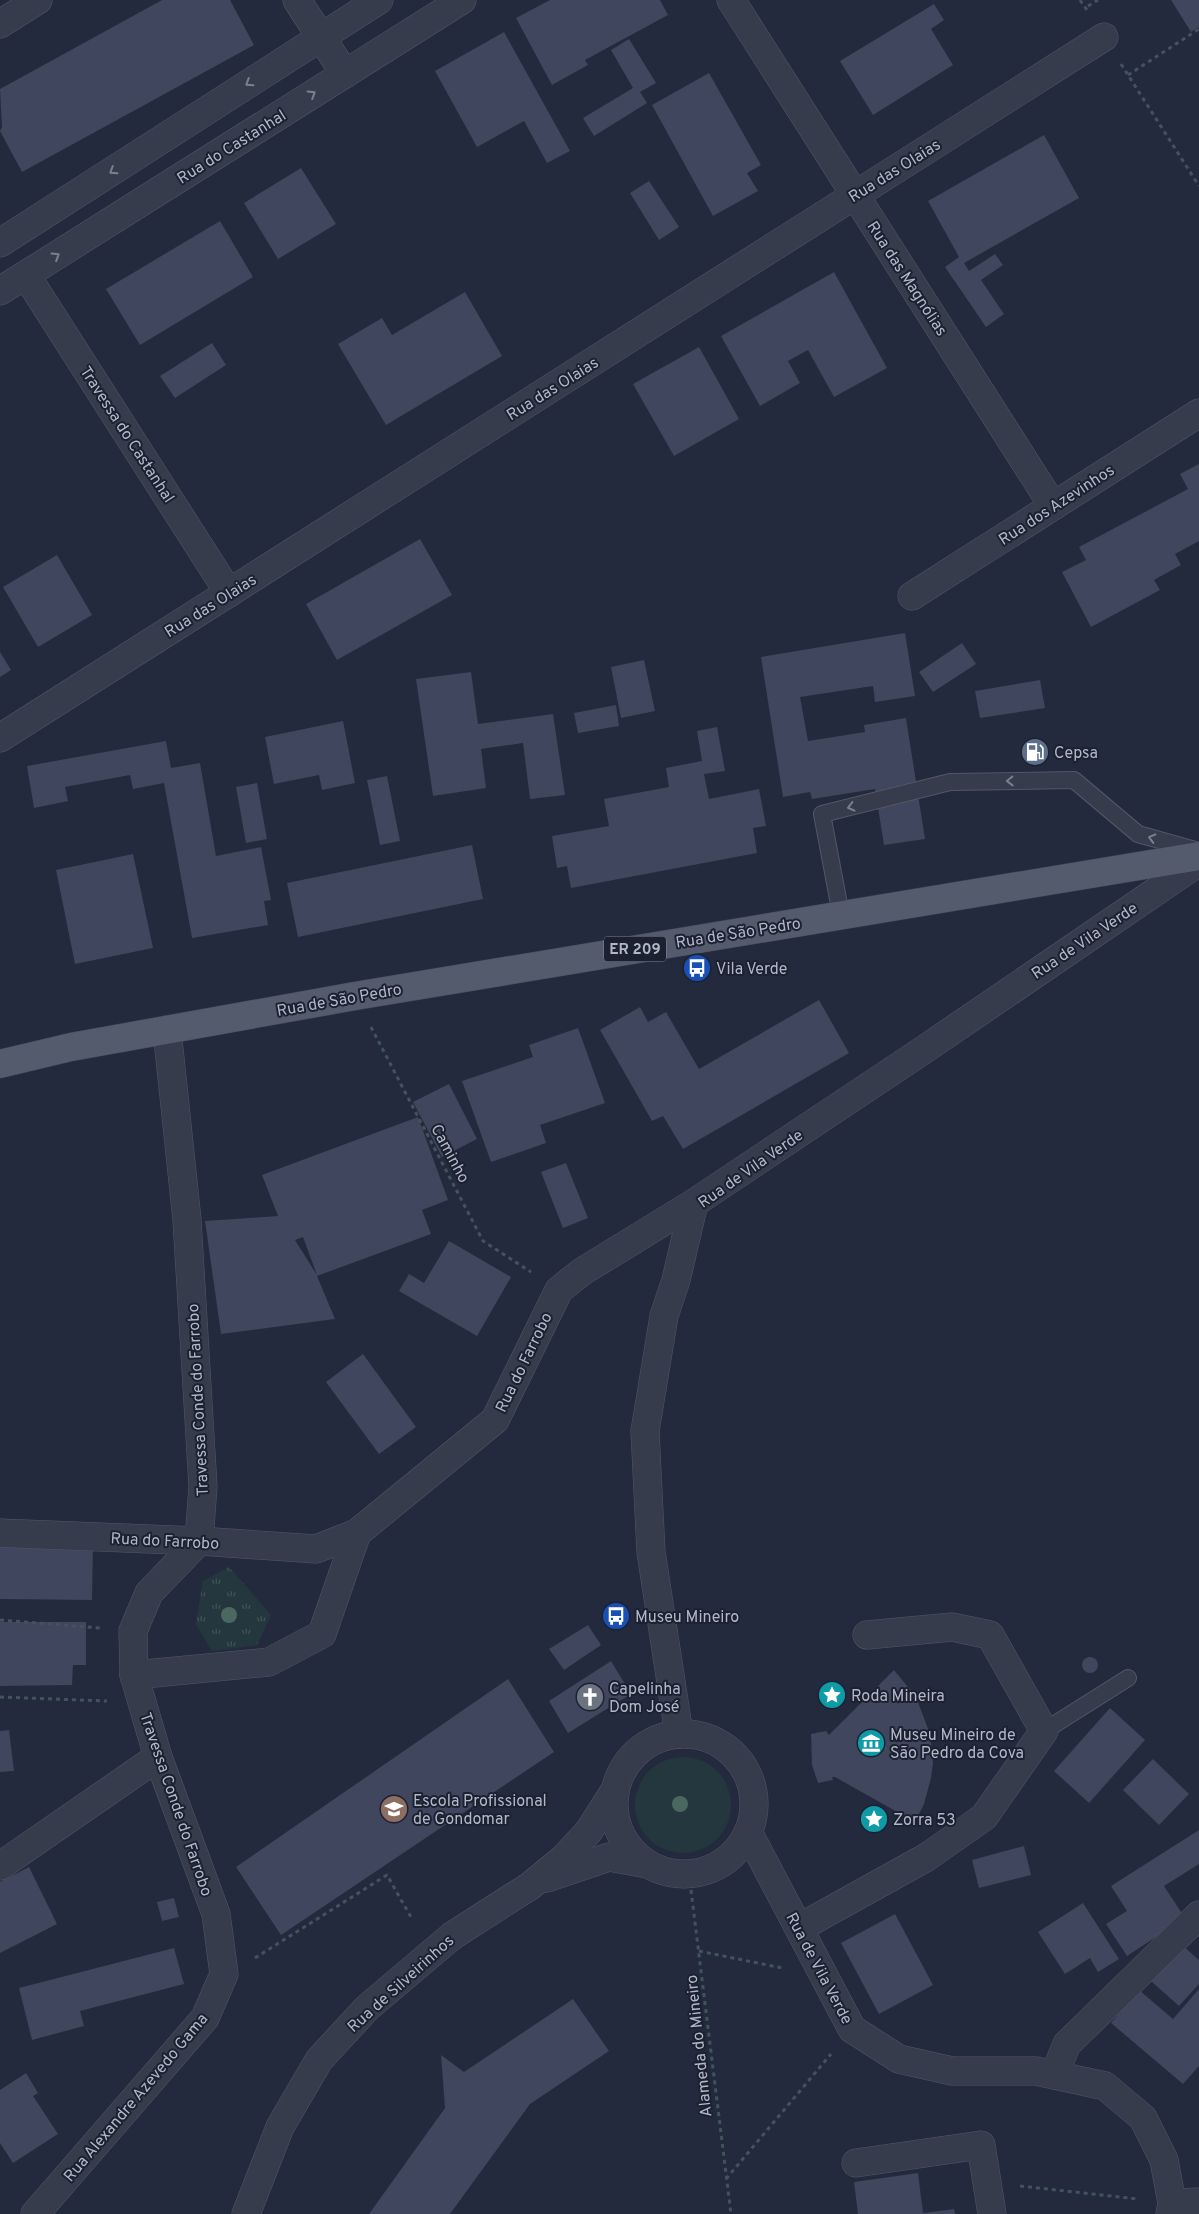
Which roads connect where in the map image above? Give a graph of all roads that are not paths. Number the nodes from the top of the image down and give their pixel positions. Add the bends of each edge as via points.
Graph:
1 (38, 0) edge
2 (297, 0) edge
3 (379, 0) edge
4 (462, 0) edge
5 (731, 0) edge
6 (0, 24) edge
7 (321, 37) junction
8 (1104, 37) road end
9 (345, 74) junction
10 (855, 195) junction
11 (4, 233) edge
12 (26, 275) junction
13 (0, 291) edge
14 (1199, 413) edge
15 (1054, 506) junction
16 (230, 593) junction
17 (912, 596) dead end
18 (0, 738) edge
19 (1199, 851) edge
20 (1199, 856) edge
21 (1199, 862) edge
22 (841, 915) junction
23 (167, 1030) junction
24 (71, 1047) junction
25 (0, 1051) edge
26 (0, 1064) edge
27 (694, 1203) junction
28 (0, 1533) edge
29 (357, 1533) junction
30 (199, 1542) junction
31 (867, 1635) dead end
32 (134, 1675) junction
33 (1128, 1678) dead end
34 (1044, 1732) junction
35 (679, 1734) junction
36 (158, 1757) junction
37 (615, 1790) junction
38 (748, 1832) junction
39 (647, 1864) junction
40 (0, 1866) edge
41 (530, 1886) junction
42 (1199, 1915) edge
43 (799, 1928) junction
44 (224, 1974) joint
45 (1054, 2075) junction
46 (856, 2163) dead end
47 (1199, 2202) edge
48 (1171, 2208) edge
49 (36, 2214) edge
50 (246, 2214) edge
51 (992, 2214) edge

1 - 6 street
2 - 7 street
3 - 7 street
4 - 9 street, Rua do Castanhal
5 - 10 street, Rua das Magnólias
7 - 9 street
7 -> 11 street
8 - 10 street, Rua das Olaias
12 -> 9 street, Rua do Castanhal
10 - 15 street, Rua das Magnólias
10 - 16 street, Rua das Olaias
12 - 13 street, Rua do Castanhal
12 - 16 street, Travessa do Castanhal
14 - 15 street, Rua dos Azevinhos
15 - 17 street, Rua dos Azevinhos
16 - 18 street, Rua das Olaias
19 -> 22 lane via 1138,834 1074,780 950,782 822,814
20 - 22 main road, Rua de São Pedro / ER 209
21 - 27 street, Rua de Vila Verde
22 - 23 main road, Rua de São Pedro / ER 209
23 - 24 main road, Rua de São Pedro / ER 209
23 - 30 street, Travessa Conde do Farrobo via 187,1220 204,1486
24 - 25 main road, Rua de São Pedro / ER 209
24 - 26 main road, Rua de São Pedro / ER 209
27 - 29 street, Rua do Farrobo via 559,1290 495,1420
27 - 35 street, Rua de Vila Verde via 664,1316 645,1431 651,1552
28 - 30 street, Rua do Farrobo
29 - 30 street, Rua do Farrobo via 316,1549
29 - 32 street via 322,1634 269,1662
30 - 32 street, Travessa Conde do Farrobo via 149,1593 133,1631
31 - 34 street via 952,1627 990,1635
32 - 36 street, Travessa Conde do Farrobo
33 - 34 lane
34 - 43 street via 984,1817 927,1857
35 - 37 street via 659,1738 637,1752 623,1770
35 - 38 street via 716,1741 744,1769 753,1795 752,1822
36 - 40 street
36 - 44 street, Travessa Conde do Farrobo via 216,1914
37 - 39 street via 616,1824 627,1846
37 - 41 street, Rua de Silveirinhos via 589,1830 564,1858
38 - 39 street via 739,1848 718,1866 689,1874 658,1870
38 - 43 street, Rua de Vila Verde
39 - 41 street, Rua de Silveirinhos via 609,1858 561,1872
41 - 50 street, Rua de Silveirinhos via 452,1936 367,2008 319,2060 280,2127
42 - 45 street via 1067,2044
43 - 45 street, Rua de Vila Verde via 852,2029 899,2059 952,2070 1036,2071
44 - 49 street, Rua Alexandre Azevedo Gama via 205,2018
45 - 48 street, Rua de Vila Verde via 1105,2086 1144,2118 1164,2160
46 - 51 street via 982,2145
47 - 48 street

